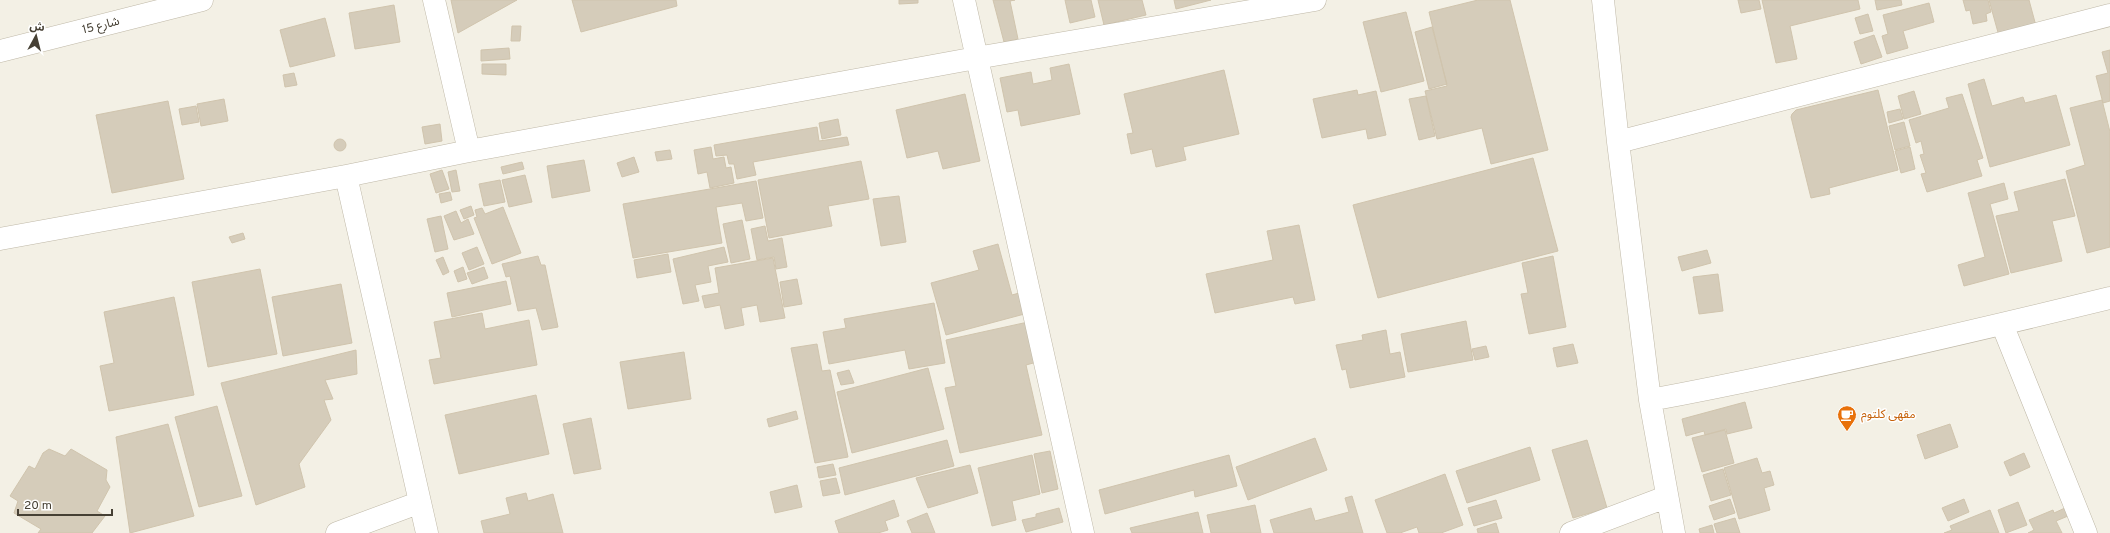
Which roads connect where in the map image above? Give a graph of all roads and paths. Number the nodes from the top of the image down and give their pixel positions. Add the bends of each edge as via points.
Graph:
1 (202, 0) edge
2 (434, 0) edge
3 (964, 0) edge
4 (1315, 0) edge
5 (1604, 0) edge
6 (2110, 15) edge
7 (0, 51) edge
8 (976, 58) junction
9 (1618, 142) junction
10 (469, 151) junction
11 (346, 176) junction
12 (0, 238) edge
13 (2110, 298) edge
14 (2002, 324) junction
15 (1650, 400) junction
16 (1666, 497) junction
17 (418, 503) junction
18 (337, 533) edge
19 (427, 533) edge
20 (1083, 533) edge
21 (1571, 533) edge
22 (1674, 533) edge
23 (2086, 533) edge

1 - 7 street, شارع 15
2 - 10 street
3 - 8 street
4 - 8 street
5 - 9 street
6 - 9 street
8 - 10 street
8 - 20 street
9 - 15 street
10 - 11 street
11 - 12 street
11 - 17 street
13 - 14 street
14 - 15 street via 1734,384
14 - 23 street
15 - 16 street
16 - 21 street
16 - 22 street
17 - 18 street
17 - 19 street

